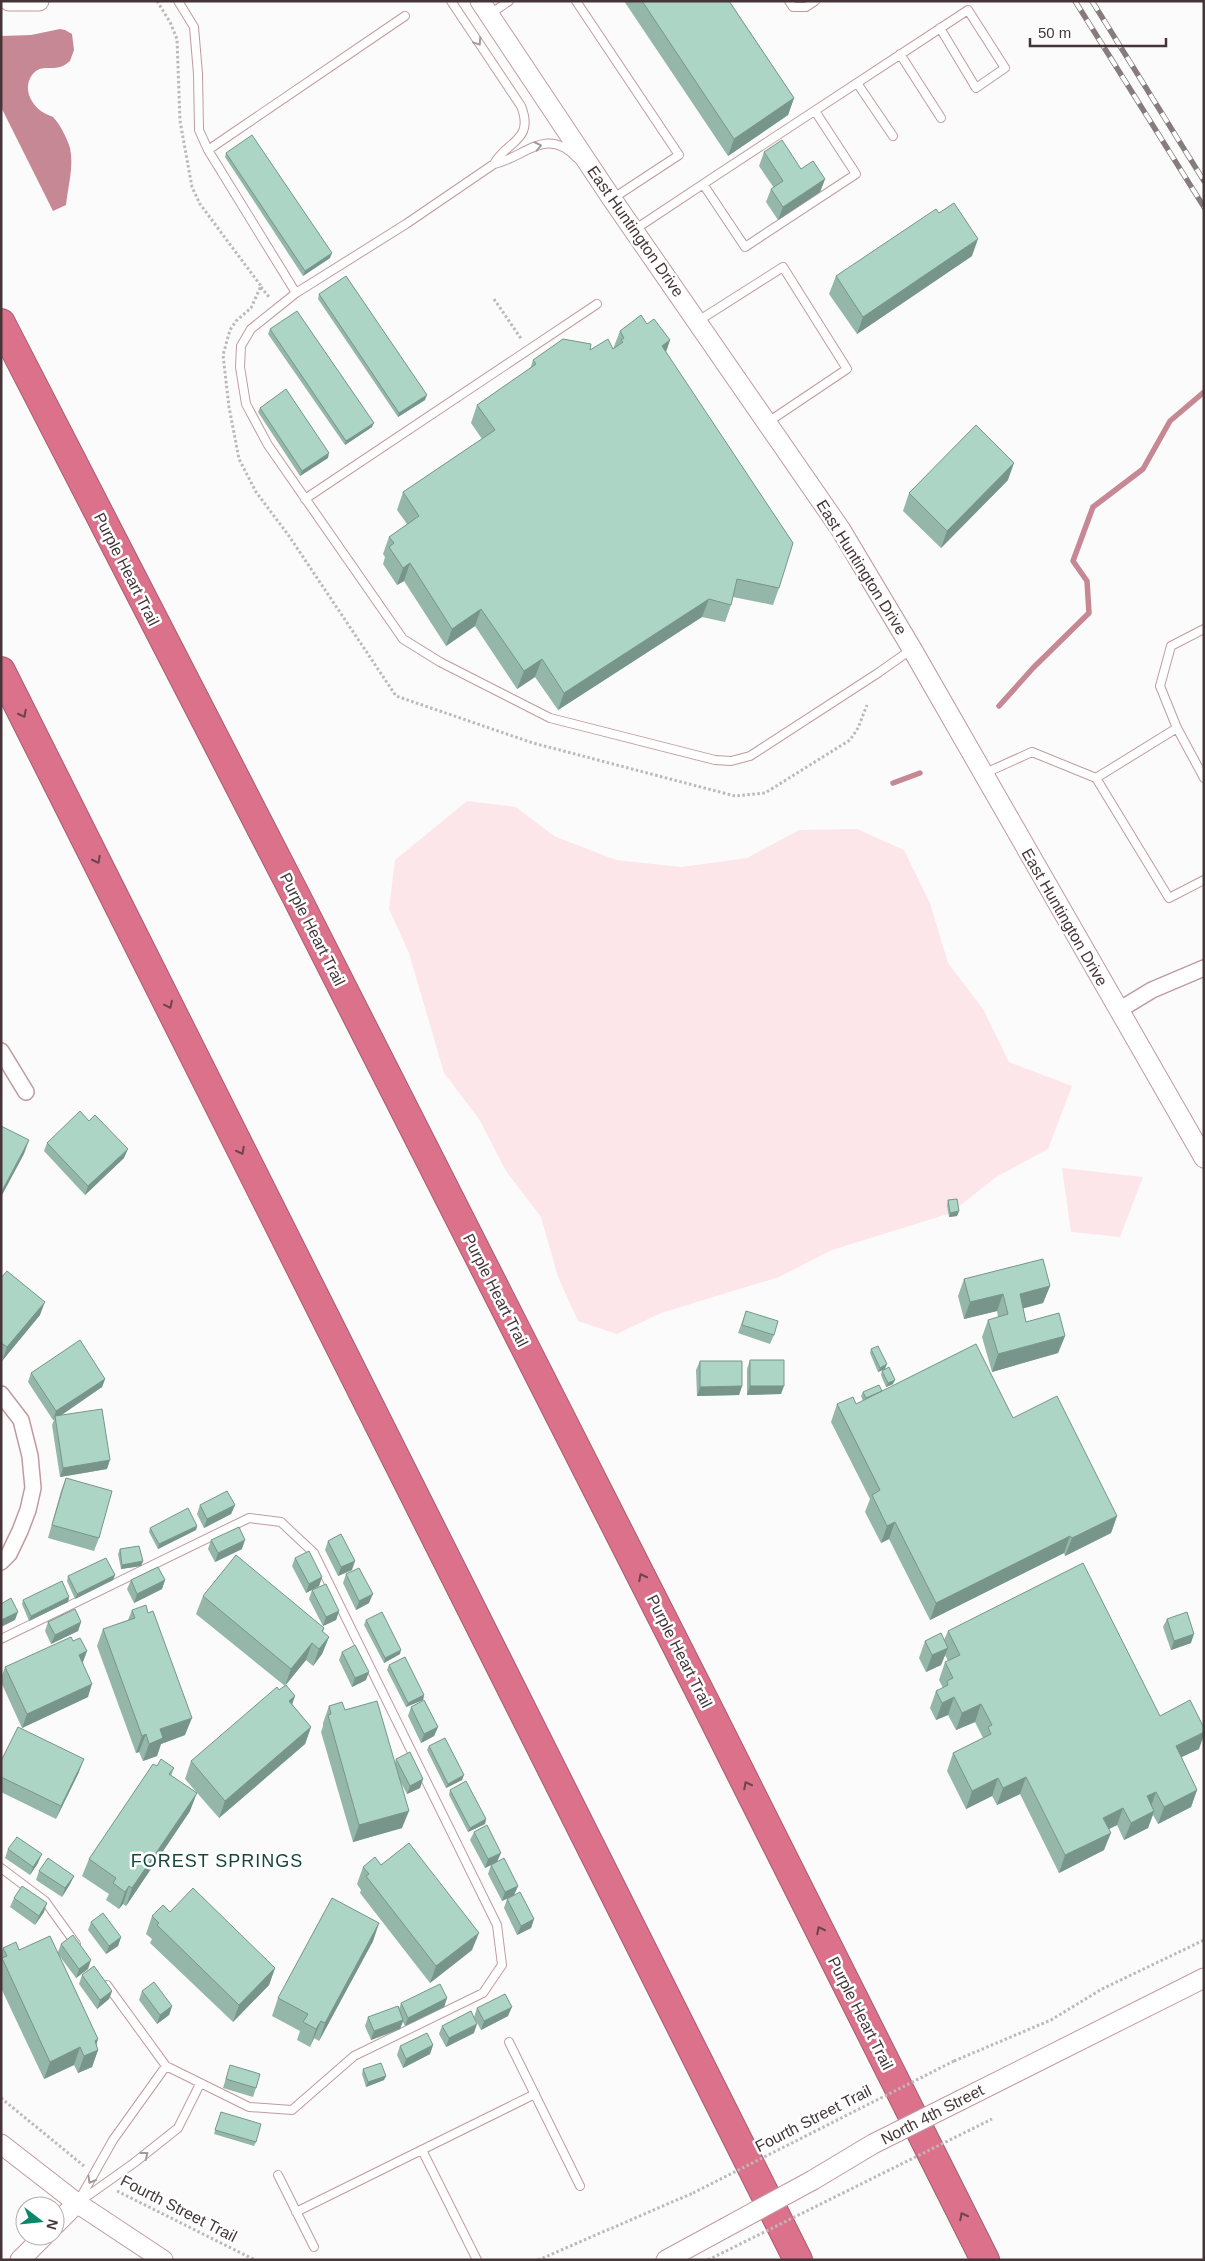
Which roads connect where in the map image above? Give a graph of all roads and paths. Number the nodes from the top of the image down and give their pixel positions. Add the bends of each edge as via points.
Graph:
1 (8, 1) edge
2 (39, 1) edge
3 (178, 1) edge
4 (451, 1) edge
5 (509, 1) edge
6 (576, 1) edge
7 (789, 1) edge
8 (815, 1) edge
9 (485, 8) edge
10 (405, 16) dead end
11 (940, 28) junction
12 (900, 54) junction
13 (185, 75) dead end
14 (179, 76) dead end
15 (857, 83) junction
16 (814, 111) junction
17 (942, 118) dead end
18 (893, 136) dead end
19 (208, 150) junction
20 (494, 164) junction
21 (703, 184) junction
22 (612, 199) junction
23 (634, 230) junction
24 (260, 286) dead end
25 (296, 293) junction
26 (269, 298) dead end
27 (494, 299) dead end
28 (597, 304) dead end
29 (698, 321) junction
30 (1, 324) edge
31 (526, 346) dead end
32 (768, 422) junction
33 (305, 499) junction
34 (1204, 628) edge
35 (912, 649) junction
36 (1, 671) edge
37 (1177, 728) junction
38 (982, 774) junction
39 (1096, 778) junction
40 (1204, 778) edge
41 (1204, 880) edge
42 (1204, 968) edge
43 (1120, 1010) junction
44 (1, 1051) edge
45 (26, 1092) dead end
46 (1204, 1158) edge
47 (1, 1394) edge
48 (1, 1562) edge
49 (1, 1639) edge
50 (1, 1868) edge
51 (1204, 1940) edge
52 (80, 1948) edge
53 (1204, 1978) edge
54 (103, 1980) edge
55 (510, 2042) dead end
56 (166, 2066) junction
57 (200, 2084) junction
58 (535, 2094) junction
59 (1, 2098) edge
60 (992, 2119) dead end
61 (1, 2144) edge
62 (422, 2150) junction
63 (94, 2174) junction
64 (278, 2175) dead end
65 (105, 2184) junction
66 (580, 2186) dead end
67 (77, 2204) junction
68 (296, 2212) junction
69 (65, 2215) edge
70 (34, 2246) edge
71 (314, 2247) dead end
72 (20, 2260) edge
73 (163, 2260) edge
74 (254, 2260) edge
75 (476, 2260) edge
76 (538, 2260) edge
77 (666, 2260) edge
78 (708, 2260) edge
79 (798, 2260) edge
80 (985, 2260) edge

1 - 2 street
3 - 19 lane via 194,27 199,130
4 -> 20 lane via 525,116 522,135 499,155
5 - 9 lane
6 - 22 lane via 679,154
7 - 8 lane via 793,7 806,7
9 - 22 street, East Huntington Drive
10 - 19 lane
11 - 11 lane via 968,10 1005,68 976,88
11 - 12 lane
12 - 15 lane
12 - 17 lane
13 - 14 path
15 - 16 lane
15 - 18 lane
16 - 21 lane
16 - 21 lane via 856,174 777,226 745,247
19 - 25 lane
20 -> 22 lane via 505,162 536,144 557,145 573,154
20 - 25 lane
21 - 23 lane
22 - 23 street, East Huntington Drive
23 - 29 street, East Huntington Drive
24 - 26 path
25 - 33 lane via 251,329 242,346 240,367 246,404 268,445
27 - 31 path
28 - 33 lane
29 - 32 street, East Huntington Drive
29 - 32 lane via 783,267 847,369
80 -> 30 highway, Purple Heart Trail via 311,925
32 - 35 street, East Huntington Drive via 842,530
33 - 35 lane via 403,639 440,662 550,718 715,760 731,761 750,756
34 - 37 lane via 1171,646 1160,686
35 - 38 street, East Huntington Drive
36 -> 79 highway
37 - 39 lane
37 - 40 lane
38 - 39 lane via 1032,752
38 - 43 street, East Huntington Drive
39 - 41 lane via 1169,898
42 - 43 street via 1152,990
43 - 46 street, East Huntington Drive
44 - 45 street
47 - 48 street via 21,1420 30,1456 32,1488 20,1532
49 - 57 lane via 249,1518 281,1522 314,1553 497,1925 502,1965 483,1993 354,2056 292,2110 249,2107
50 - 52 lane via 45,1901
51 - 76 path, Fourth Street Trail, bridge via 1102,1990 1051,2020 954,2061 693,2193
53 - 77 street, North 4th Street, bridge via 873,2144
54 - 56 lane
55 - 58 lane
56 - 57 lane
56 - 63 lane via 113,2140
65 -> 57 lane via 178,2128
58 - 62 lane
58 - 66 lane
59 - 63 path
60 - 78 path, bridge
61 - 67 street
62 - 68 lane
62 - 75 lane
63 -> 67 lane
64 - 68 lane
65 - 67 lane
65 - 74 path, Fourth Street Trail
67 - 69 street
67 - 73 street
68 - 71 lane
70 - 72 street

